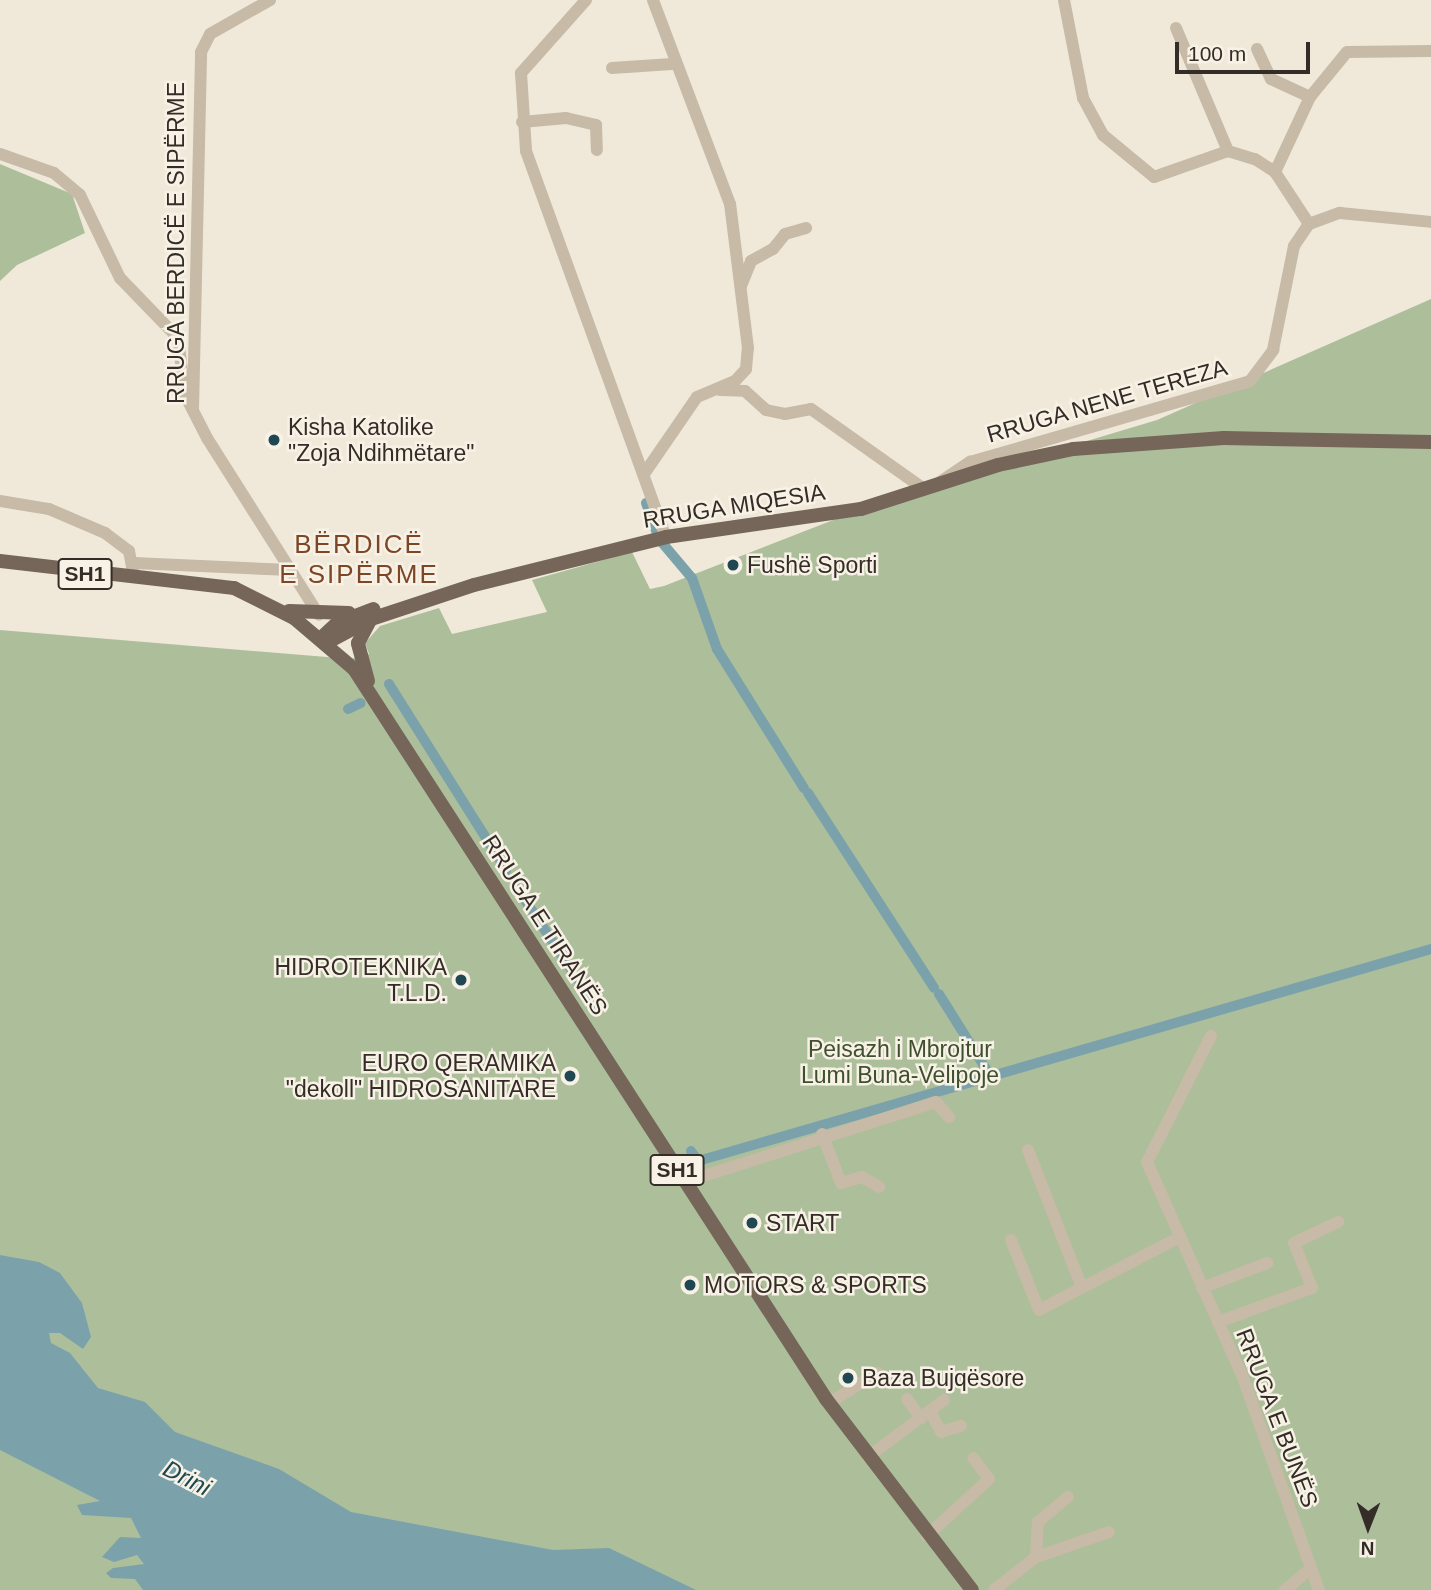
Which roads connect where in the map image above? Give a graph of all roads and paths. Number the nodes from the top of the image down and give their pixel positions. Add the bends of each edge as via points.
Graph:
1 (270, 0) edge
2 (586, 0) edge
3 (653, 0) edge
4 (1064, 0) edge
5 (1176, 28) dead end
6 (1257, 49) dead end
7 (1431, 51) edge
8 (672, 64) junction
9 (612, 68) dead end
10 (1310, 97) junction
11 (522, 122) junction
12 (597, 149) dead end
13 (1228, 151) junction
14 (0, 154) edge
15 (1275, 172) junction
16 (1431, 222) edge
17 (1309, 224) junction
18 (806, 228) dead end
19 (740, 304) junction
20 (716, 391) junction
21 (193, 411) junction
22 (1431, 442) edge
23 (644, 474) junction
24 (931, 487) junction
25 (0, 501) edge
26 (664, 538) junction
27 (0, 561) edge
28 (134, 569) junction
29 (290, 570) junction
30 (276, 607) junction
31 (319, 615) junction
32 (368, 615) junction
33 (323, 641) junction
34 (370, 690) junction
35 (1211, 1035) dead end
36 (949, 1117) dead end
37 (822, 1134) junction
38 (1028, 1150) dead end
39 (685, 1182) junction
40 (879, 1187) dead end
41 (1338, 1222) dead end
42 (1178, 1238) junction
43 (1011, 1240) dead end
44 (1267, 1263) dead end
45 (1082, 1288) junction
46 (1202, 1288) junction
47 (1218, 1322) junction
48 (877, 1373) dead end
49 (907, 1399) dead end
50 (944, 1400) dead end
51 (829, 1403) junction
52 (925, 1414) junction
53 (961, 1426) dead end
54 (868, 1457) junction
55 (973, 1458) dead end
56 (1068, 1497) dead end
57 (1109, 1532) dead end
58 (927, 1536) junction
59 (1036, 1557) junction
60 (1311, 1569) junction
61 (972, 1590) edge
62 (994, 1590) edge
63 (1285, 1590) edge
64 (1320, 1590) edge

1 - 21 street, RRUGA BERDICË E SIPËRME via 211,34 201,52
2 - 11 street via 521,73
3 - 8 street
4 - 13 street via 1083,97 1102,135 1154,177
5 - 13 street
6 - 10 street via 1271,79
7 - 10 street via 1347,52
8 - 9 street
8 - 19 street via 696,108 730,204
10 - 15 street
11 - 12 street via 566,118 596,125
11 - 23 street via 532,171
13 - 15 street
14 - 21 street via 54,173 80,195 114,269 177,338
15 - 17 street
16 - 17 street via 1340,213
17 - 24 street, RRUGA NENE TEREZA via 1294,246 1273,350 1250,381 970,462
18 - 19 street via 785,234 743,268
19 - 20 street via 746,369
20 - 23 street via 697,397
20 - 24 street via 745,391 766,410 785,414 811,409
21 - 29 street, RRUGA BERDICË E SIPËRME
22 - 24 main road, RRUGA MIQESIA via 1177,440 1021,459
23 - 26 street
24 - 26 main road, RRUGA MIQESIA via 839,513
25 - 28 street via 85,523 125,545
26 - 32 main road, RRUGA MIQESIA
27 - 28 main road, SH1
28 - 29 street
28 - 30 main road, SH1 via 234,588
29 - 31 street, RRUGA BERDICË E SIPËRME
30 - 31 main road
30 - 33 main road, SH1
31 - 32 main road
32 - 33 main road, RRUGA MIQESIA
32 - 34 main road via 358,650
33 - 34 main road, SH1
34 - 39 main road, RRUGA E TIRANËS / SH1
35 - 42 street, RRUGA E BUNËS via 1148,1152
36 - 37 street via 936,1102
37 - 39 street
37 - 40 street via 841,1182 862,1178
38 - 45 street
39 - 51 main road, RRUGA E TIRANËS / SH1
41 - 47 street, RRUGA E BUNËS via 1294,1243 1312,1288
42 - 45 street
42 - 46 street, RRUGA E BUNËS
43 - 45 street via 1036,1308
44 - 46 street
46 - 47 street, RRUGA E BUNËS
47 - 60 street, RRUGA E BUNËS
48 - 51 street
49 - 52 street
50 - 52 street
51 - 54 main road, RRUGA E TIRANËS / SH1
52 - 53 street via 941,1432
52 - 54 street
54 - 58 main road, RRUGA E TIRANËS / SH1
55 - 58 street via 989,1479 964,1513
56 - 59 street via 1038,1522
57 - 59 street
58 - 61 main road, RRUGA E TIRANËS / SH1
59 - 62 street
60 - 63 street
60 - 64 street, RRUGA E BUNËS

